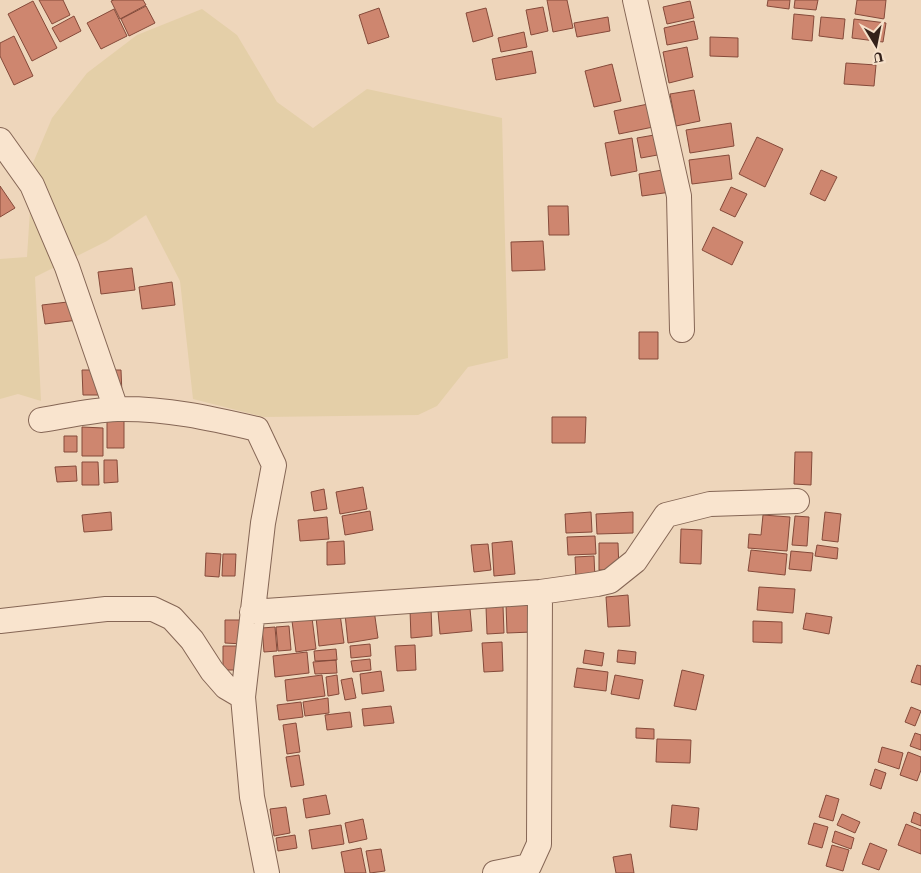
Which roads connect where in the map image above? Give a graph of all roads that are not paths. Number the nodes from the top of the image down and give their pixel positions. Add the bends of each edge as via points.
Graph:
1 (635, 0) edge
2 (0, 140) edge
3 (682, 330) dead end
4 (116, 409) junction
5 (41, 420) dead end
6 (797, 501) dead end
7 (540, 592) junction
8 (252, 612) junction
9 (0, 620) edge
10 (243, 697) junction
11 (267, 873) edge
12 (495, 873) edge

1 - 3 street via 679,196
2 - 4 street via 32,185 64,258
4 - 5 street
4 - 8 street via 185,413 257,429 274,465
6 - 7 street via 710,504 666,515 635,561 610,581
7 - 8 street
7 - 12 street via 539,844 528,866
8 - 10 street
9 - 10 street via 97,610 153,609 172,618 192,640 212,672 226,687
10 - 11 street via 252,797

